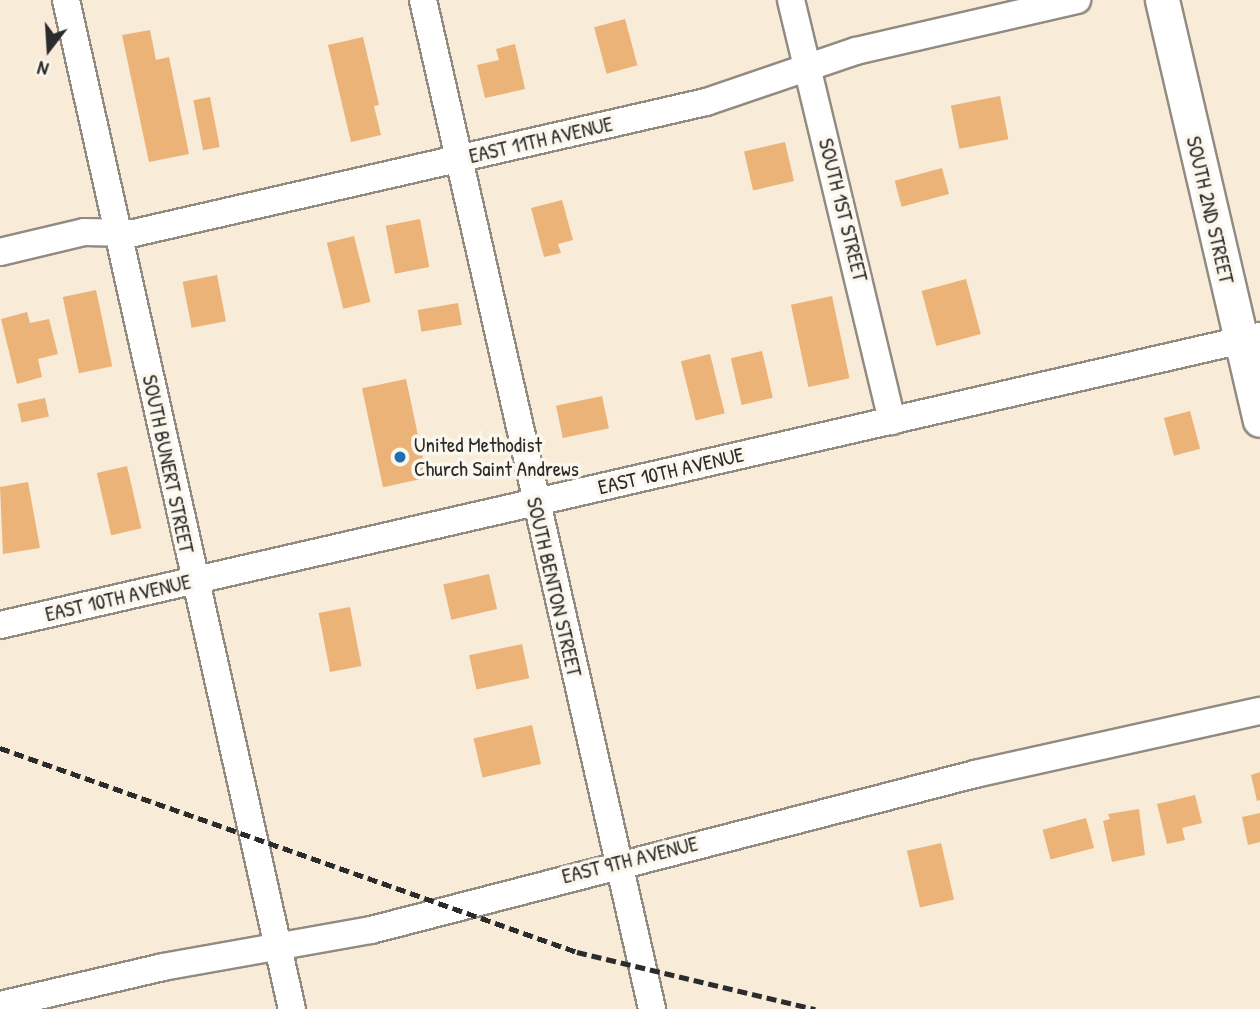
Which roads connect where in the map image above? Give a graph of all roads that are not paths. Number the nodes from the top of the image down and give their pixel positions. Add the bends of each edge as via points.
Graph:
1 (66, 0) edge
2 (424, 0) edge
3 (791, 0) edge
4 (1077, 0) edge
5 (1162, 0) edge
6 (808, 68) junction
7 (459, 159) junction
8 (118, 232) junction
9 (0, 251) edge
10 (1250, 338) edge
11 (1260, 420) edge
12 (892, 421) junction
13 (534, 502) junction
14 (193, 581) junction
15 (0, 625) edge
16 (1260, 711) edge
17 (619, 863) junction
18 (277, 946) junction
19 (0, 1005) edge
20 (292, 1009) edge
21 (652, 1009) edge

1 - 8 street, SOUTH BUNERT STREET
2 - 7 street, SOUTH BENTON STREET
3 - 6 street, SOUTH 1ST STREET
4 - 6 street, EAST 11TH AVENUE via 856,51
5 - 10 street, SOUTH 2ND STREET
6 - 7 street, EAST 11TH AVENUE via 706,102
6 - 12 street, SOUTH 1ST STREET
7 - 8 street, EAST 11TH AVENUE via 134,233
7 - 13 street, SOUTH BENTON STREET
8 - 9 street, EAST 11TH AVENUE via 84,232
8 - 14 street, SOUTH BUNERT STREET
10 - 11 street, SOUTH 2ND STREET
10 - 12 street, EAST 10TH AVENUE
12 - 13 street, EAST 10TH AVENUE
13 - 14 street, EAST 10TH AVENUE
13 - 17 street, SOUTH BENTON STREET
14 - 15 street, EAST 10TH AVENUE
14 - 18 street, SOUTH BUNERT STREET
16 - 17 street, EAST 9TH AVENUE via 975,774
17 - 18 street, EAST 9TH AVENUE via 371,930
17 - 21 street, SOUTH BENTON STREET
18 - 19 street, EAST 9TH AVENUE
18 - 20 street, SOUTH BUNERT STREET

